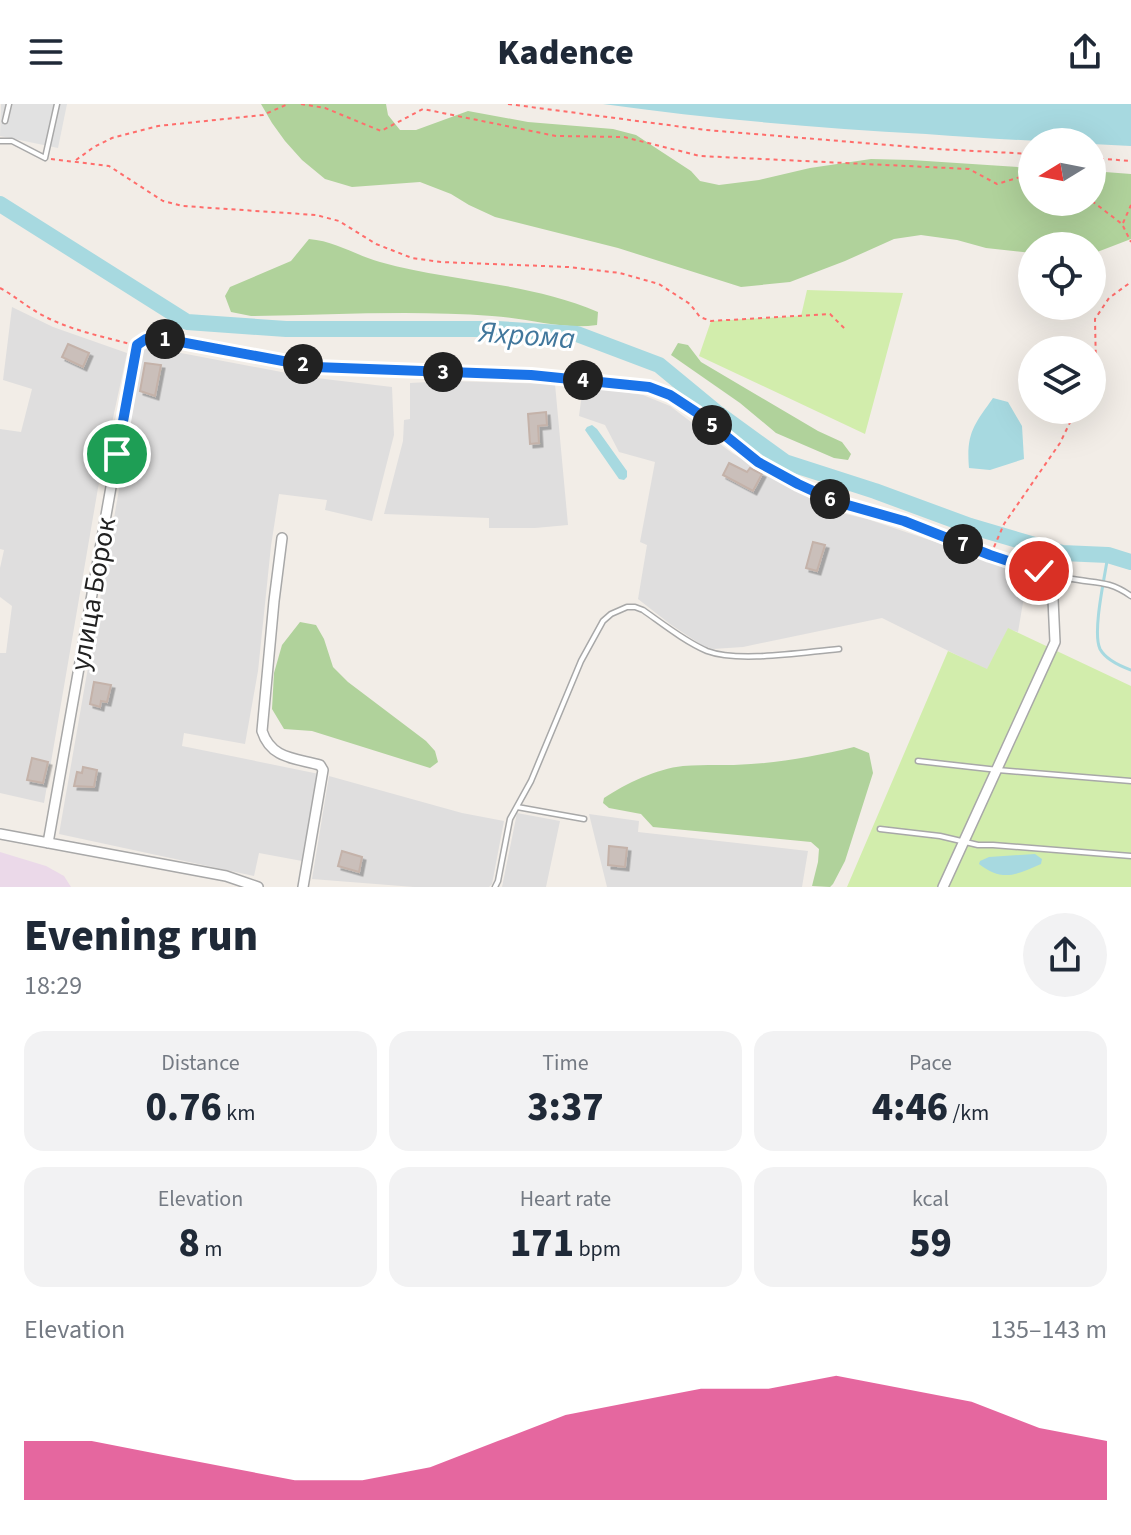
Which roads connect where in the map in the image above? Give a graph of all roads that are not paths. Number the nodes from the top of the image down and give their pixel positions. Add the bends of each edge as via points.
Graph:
1 (9, 104) edge
2 (57, 104) edge
3 (5, 121) dead end
4 (0, 141) edge
5 (282, 538) dead end
6 (1039, 571) junction
7 (1131, 596) edge
8 (839, 649) dead end
9 (918, 761) dead end
10 (998, 770) junction
11 (1131, 781) edge
12 (517, 807) junction
13 (584, 819) dead end
14 (880, 829) dead end
15 (0, 834) edge
16 (965, 842) junction
17 (48, 843) junction
18 (1131, 856) edge
19 (258, 887) edge
20 (303, 887) edge
21 (495, 887) edge
22 (943, 887) edge

1 - 3 lane
2 - 4 lane via 45,158 12,141
5 - 20 street via 262,731 276,752 323,770
6 - 7 lane via 1117,586
6 - 10 street via 1053,599 1055,642
6 - 17 street, улица Борок via 798,484 758,462 670,395 649,387 531,375 315,367 146,339 137,345
8 - 12 lane via 724,656 698,647 643,610 618,609 603,621 581,661
9 - 10 lane
10 - 11 lane
10 - 16 street
12 - 13 lane
12 - 21 lane
14 - 16 lane
15 - 17 street
16 - 18 lane
16 - 22 street
17 - 19 street via 226,876

